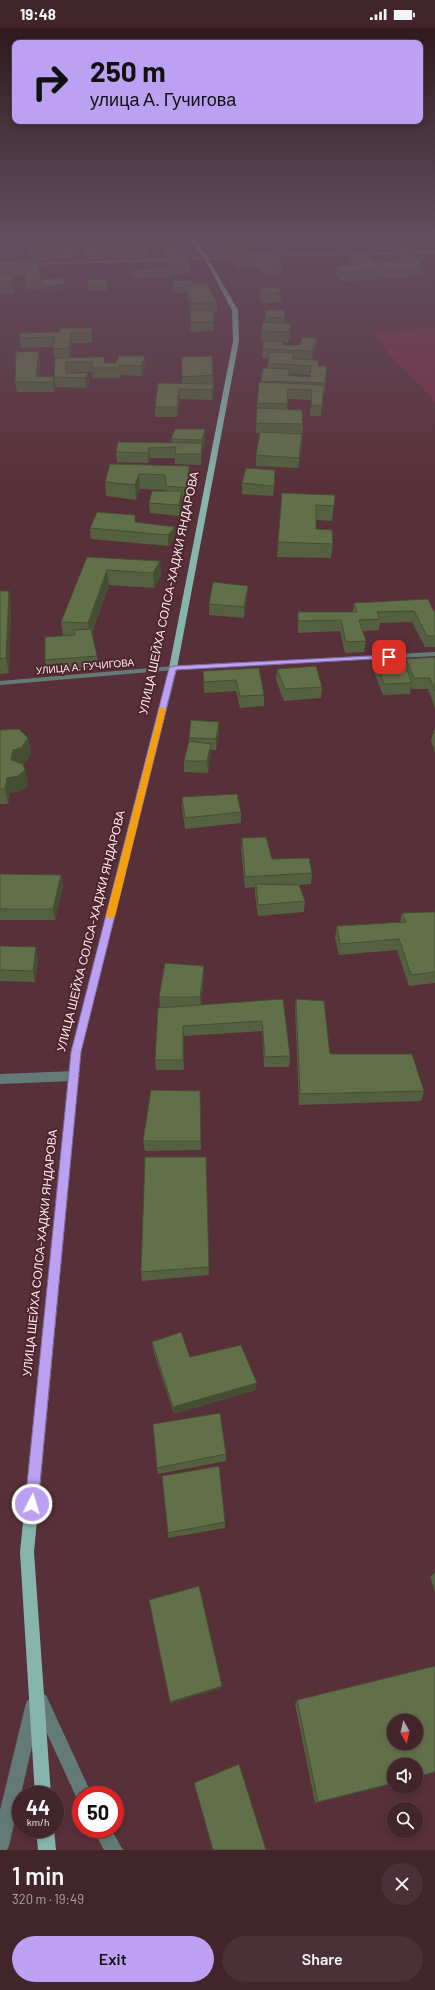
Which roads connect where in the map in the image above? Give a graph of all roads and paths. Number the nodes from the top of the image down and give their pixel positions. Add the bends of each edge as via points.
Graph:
1 (235, 324) edge
2 (435, 654) edge
3 (173, 668) junction
4 (0, 683) edge
5 (74, 1076) junction
6 (0, 1079) edge
7 (36, 1693) junction
8 (42, 1786) edge
9 (80, 1786) edge
10 (46, 1838) edge
11 (107, 1838) edge
12 (0, 1846) edge
13 (47, 1850) edge
14 (114, 1850) edge

1 - 3 main road, УЛИЦА ШЕЙХА СОЛСА-ХАДЖИ ЯНДАРОВА via 236,341
2 - 3 street, УЛИЦА А. ГУЧИГОВА
3 - 4 street, УЛИЦА А. ГУЧИГОВА
3 - 5 main road, УЛИЦА ШЕЙХА СОЛСА-ХАДЖИ ЯНДАРОВА via 76,1052
5 - 6 street
5 - 7 main road, УЛИЦА ШЕЙХА СОЛСА-ХАДЖИ ЯНДАРОВА via 27,1552
7 - 8 main road, УЛИЦА ШЕЙХА СОЛСА-ХАДЖИ ЯНДАРОВА
7 - 9 street
7 - 12 street
10 - 13 main road
11 - 14 street

